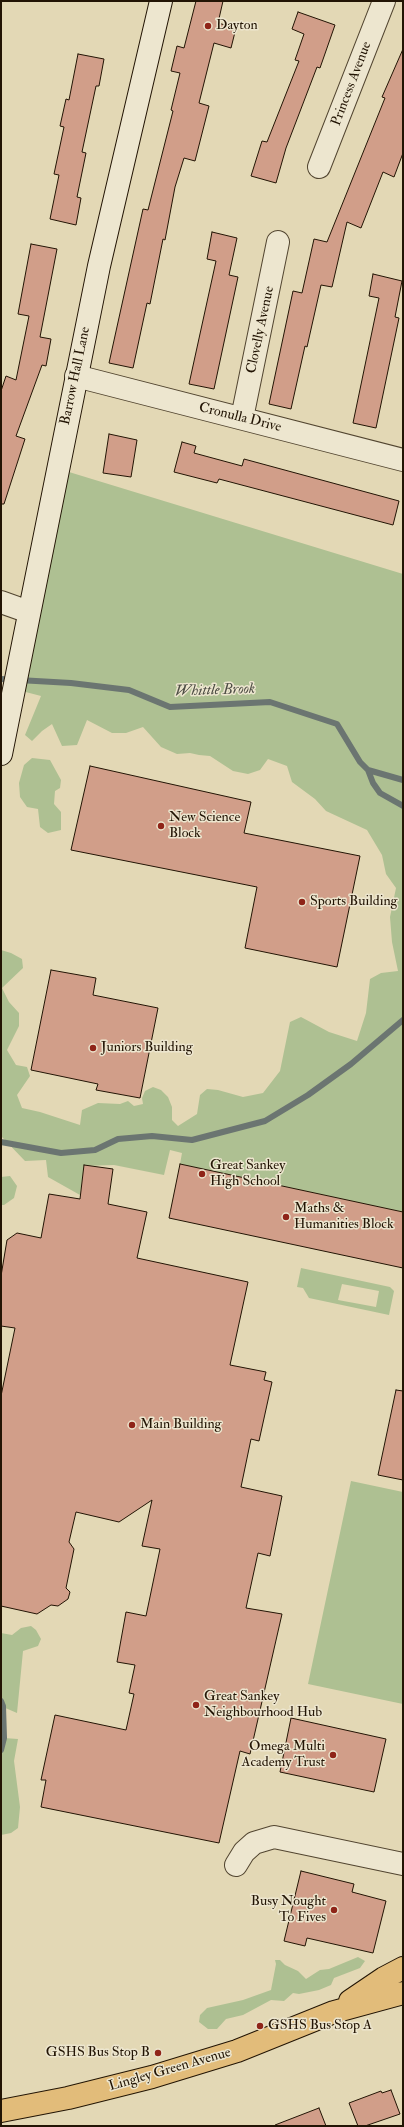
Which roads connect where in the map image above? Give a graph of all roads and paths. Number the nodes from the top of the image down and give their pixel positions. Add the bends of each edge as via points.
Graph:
1 (161, 1) edge
2 (384, 1) edge
3 (319, 167) dead end
4 (278, 242) dead end
5 (76, 376) junction
6 (242, 418) junction
7 (403, 460) edge
8 (1, 602) edge
9 (29, 612) junction
10 (1, 754) edge
11 (403, 1864) edge
12 (236, 1865) dead end
13 (403, 1968) edge
14 (403, 1993) edge
15 (334, 2012) junction
16 (1, 2111) edge

1 - 5 street, Barrow Hall Lane via 104,240
2 - 3 street, Princess Avenue
4 - 6 street, Clovelly Avenue
5 - 6 street, Cronulla Drive
5 - 9 street, Barrow Hall Lane
6 - 7 street, Cronulla Drive
8 - 9 street
9 - 10 street, Barrow Hall Lane
11 - 12 street via 274,1837 254,1843 244,1852
13 - 15 main road, Lingley Green Avenue
14 - 15 main road, Lingley Green Avenue
15 - 16 main road, Lingley Green Avenue via 237,2051 68,2098

